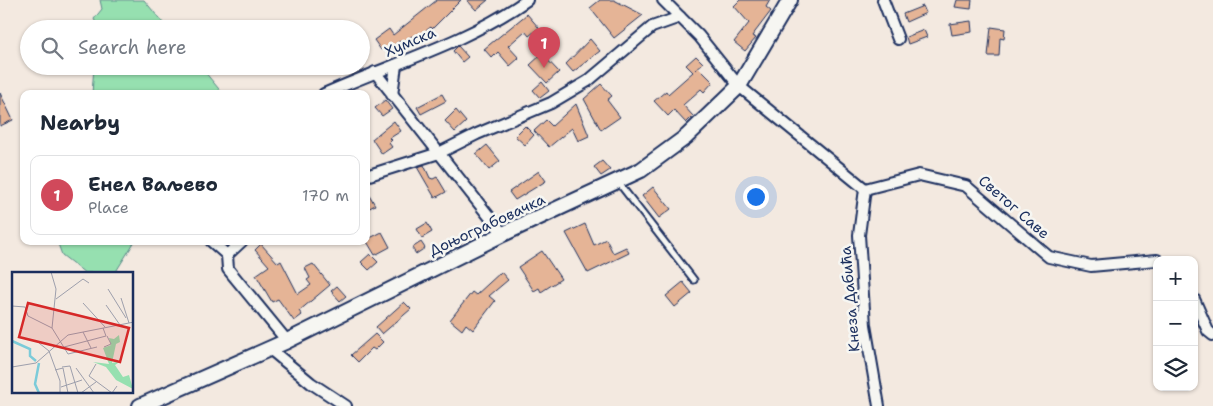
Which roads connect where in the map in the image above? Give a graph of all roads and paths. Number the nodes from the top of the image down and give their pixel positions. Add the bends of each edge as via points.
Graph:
1 (527, 0) edge
2 (663, 0) edge
3 (790, 0) edge
4 (883, 0) edge
5 (680, 17) junction
6 (898, 39) dead end
7 (396, 65) junction
8 (374, 72) junction
9 (370, 74) edge
10 (367, 75) edge
11 (738, 86) junction
12 (333, 90) edge
13 (392, 95) junction
14 (439, 153) junction
15 (370, 175) edge
16 (618, 182) junction
17 (865, 189) junction
18 (503, 234) junction
19 (216, 245) edge
20 (238, 245) edge
21 (227, 255) junction
22 (1153, 260) edge
23 (694, 280) dead end
24 (1195, 301) edge
25 (1213, 335) edge
26 (287, 341) junction
27 (270, 348) junction
28 (140, 406) edge
29 (346, 406) edge
30 (878, 406) edge

1 - 7 street, Хумска via 507,14
2 - 5 street
3 - 11 street, Доњограбовачка
4 - 6 street
5 - 11 street
5 - 14 street via 652,27 568,94
7 - 8 street, Хумска
7 - 13 street
8 - 9 street, Хумска
8 - 13 street
10 - 12 street, Хумска
11 - 16 street, Доњограбовачка via 672,148
11 - 17 street
13 - 14 street
14 - 15 street
14 - 18 street
16 - 18 street, Доњограбовачка
16 - 23 lane
17 - 22 street, Светог Саве via 919,175 966,186 1049,257 1091,266
17 - 30 street, Кнеза Дабића via 859,235 865,324
18 - 26 street, Доњограбовачка
19 - 21 street
20 - 21 street
21 - 26 street via 228,269
24 - 25 street via 1208,331
26 - 27 street, Доњограбовачка
27 - 28 street, Доњограбовачка
27 - 29 street

